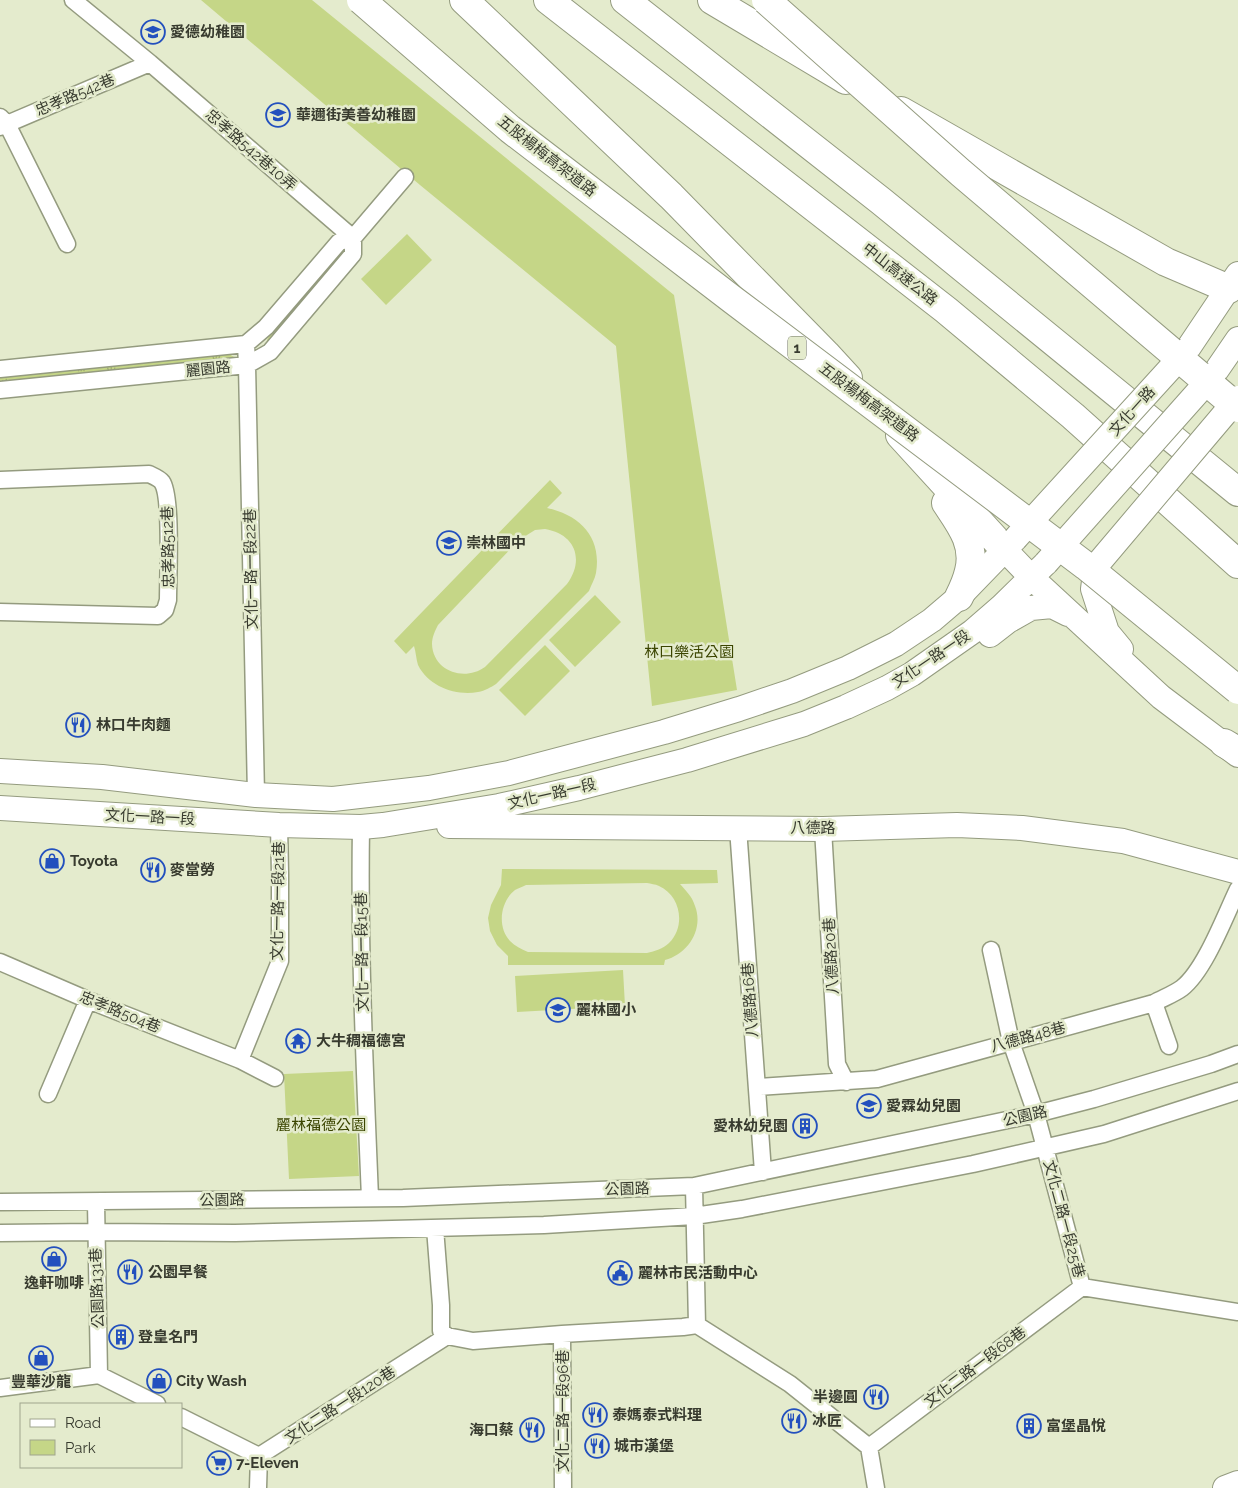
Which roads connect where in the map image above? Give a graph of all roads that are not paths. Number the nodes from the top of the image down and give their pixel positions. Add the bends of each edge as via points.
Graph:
1 (73, 0) edge
2 (361, 0) edge
3 (464, 0) edge
4 (548, 0) edge
5 (625, 0) edge
6 (712, 0) edge
7 (766, 0) edge
8 (150, 63) junction
9 (2, 123) edge
10 (405, 177) dead end
11 (353, 238) junction
12 (67, 244) dead end
13 (1235, 286) edge
14 (1238, 339) edge
15 (246, 344) junction
16 (826, 354) junction
17 (247, 365) junction
18 (0, 369) edge
19 (0, 390) edge
20 (1238, 398) edge
21 (1238, 408) edge
22 (0, 480) edge
23 (1238, 492) edge
24 (1010, 544) junction
25 (1238, 564) edge
26 (1039, 570) junction
27 (959, 597) junction
28 (0, 612) edge
29 (1074, 617) junction
30 (887, 688) junction
31 (1238, 690) edge
32 (1162, 697) junction
33 (1233, 750) edge
34 (0, 771) edge
35 (256, 795) junction
36 (0, 808) edge
37 (278, 825) junction
38 (372, 826) junction
39 (738, 828) junction
40 (824, 829) junction
41 (1238, 872) edge
42 (1238, 889) edge
43 (991, 950) dead end
44 (0, 962) edge
45 (88, 1000) junction
46 (1154, 1003) junction
47 (1011, 1042) junction
48 (1169, 1046) dead end
49 (1238, 1054) edge
50 (240, 1060) junction
51 (275, 1078) dead end
52 (846, 1082) junction
53 (757, 1087) junction
54 (1238, 1091) edge
55 (48, 1094) dead end
56 (1036, 1114) junction
57 (1044, 1148) junction
58 (763, 1172) junction
59 (694, 1186) junction
60 (370, 1198) junction
61 (0, 1202) edge
62 (96, 1202) junction
63 (694, 1216) junction
64 (434, 1228) junction
65 (95, 1232) junction
66 (0, 1233) edge
67 (1082, 1287) junction
68 (1238, 1312) edge
69 (697, 1325) junction
70 (562, 1334) junction
71 (447, 1336) junction
72 (99, 1375) junction
73 (0, 1388) edge
74 (155, 1403) edge
75 (182, 1418) edge
76 (869, 1447) junction
77 (259, 1456) junction
78 (1238, 1483) edge
79 (258, 1488) edge
80 (564, 1488) edge
81 (876, 1488) edge
82 (1225, 1488) edge

1 - 8 street, 忠孝路542巷10弄
2 - 31 highway, 五股楊梅高架道路 / 1, bridge via 510,129 1086,566
3 - 16 highway via 670,196
4 - 25 highway, 中山高速公路 via 946,310 1073,416
5 - 23 highway via 881,201
6 - 13 highway via 1166,262
7 - 21 highway, bridge via 968,179
8 - 9 street, 忠孝路542巷
8 - 11 street, 忠孝路542巷10弄
9 - 12 street
10 - 11 street, 麗園路
11 - 15 street, 麗園路 via 339,242 266,327
11 - 17 street, 麗園路 via 353,254 270,352
13 - 24 main road, 文化一路, bridge via 1187,350
14 - 26 main road, bridge via 1214,374
15 - 17 street, 文化一路一段22巷
15 - 18 street, 麗園路
16 - 24 highway
16 - 27 highway via 848,386 942,496 964,531 971,551 969,571
17 - 19 street, 麗園路
17 - 35 street, 文化一路一段22巷
20 - 32 main road, bridge via 1096,566 1093,589 1108,632
22 - 28 street, 忠孝路512巷 via 149,474 161,480 168,507 168,600 165,610 158,616
24 - 26 main road
24 - 27 main road, 文化一路一段
26 - 29 main road
26 - 30 main road, 文化一路一段 via 972,632 933,661
27 - 35 main road, 文化一路一段 via 896,644 848,668 792,691 664,732 509,773 429,788 334,799
29 - 30 main road via 1052,606 1031,608 944,666
29 - 32 main road
30 - 38 main road, 文化一路一段 via 804,724 687,760 499,806
32 - 33 main road
34 - 35 main road, 文化一路一段 via 102,777
36 - 37 main road, 文化一路一段
37 - 38 main road, 文化一路一段
37 - 50 street, 文化一路一段21巷 via 280,961
38 - 39 main road, 八德路
38 - 60 street, 文化一路一段15巷 via 360,869
39 - 40 main road, 八德路
39 - 53 street, 八德路16巷
40 - 41 main road, 八德路 via 957,825 1022,828 1122,841
40 - 52 street, 八德路20巷 via 836,1064
42 - 46 street, 八德路48巷 via 1195,972 1182,987
43 - 47 street, 文化二路一段25巷
44 - 45 street, 忠孝路504巷
45 - 50 street, 忠孝路504巷
45 - 55 street
46 - 47 street, 八德路48巷
46 - 48 street
47 - 52 street, 八德路48巷 via 877,1079
47 - 56 street, 文化二路一段25巷
49 - 56 street, 公園路 via 1197,1069
50 - 51 street, 忠孝路504巷
52 - 53 street, 八德路48巷
53 - 58 street, 八德路16巷
54 - 57 street, 公園路 via 1104,1134
56 - 57 street, 文化二路一段25巷
56 - 58 street, 公園路
57 - 63 street, 公園路 via 787,1201
57 - 67 street, 文化二路一段25巷
58 - 59 street, 公園路
59 - 60 street, 公園路
59 - 63 street
60 - 62 street, 公園路
61 - 62 street, 公園路
62 - 65 street, 公園路131巷
63 - 64 street, 公園路
63 - 69 street
64 - 65 street, 公園路 via 235,1233
64 - 71 street via 441,1331
65 - 66 street, 公園路
65 - 72 street, 公園路131巷
67 - 68 street, 文化二路一段25巷
67 - 76 street, 文化二路一段68巷
69 - 70 street
69 - 76 street via 790,1384
70 - 71 street via 473,1340
70 - 80 street, 文化二路一段96巷
71 - 77 street, 文化二路一段120巷
72 - 73 street
72 - 74 street
75 - 77 street
76 - 81 street
77 - 79 street
78 - 82 main road

